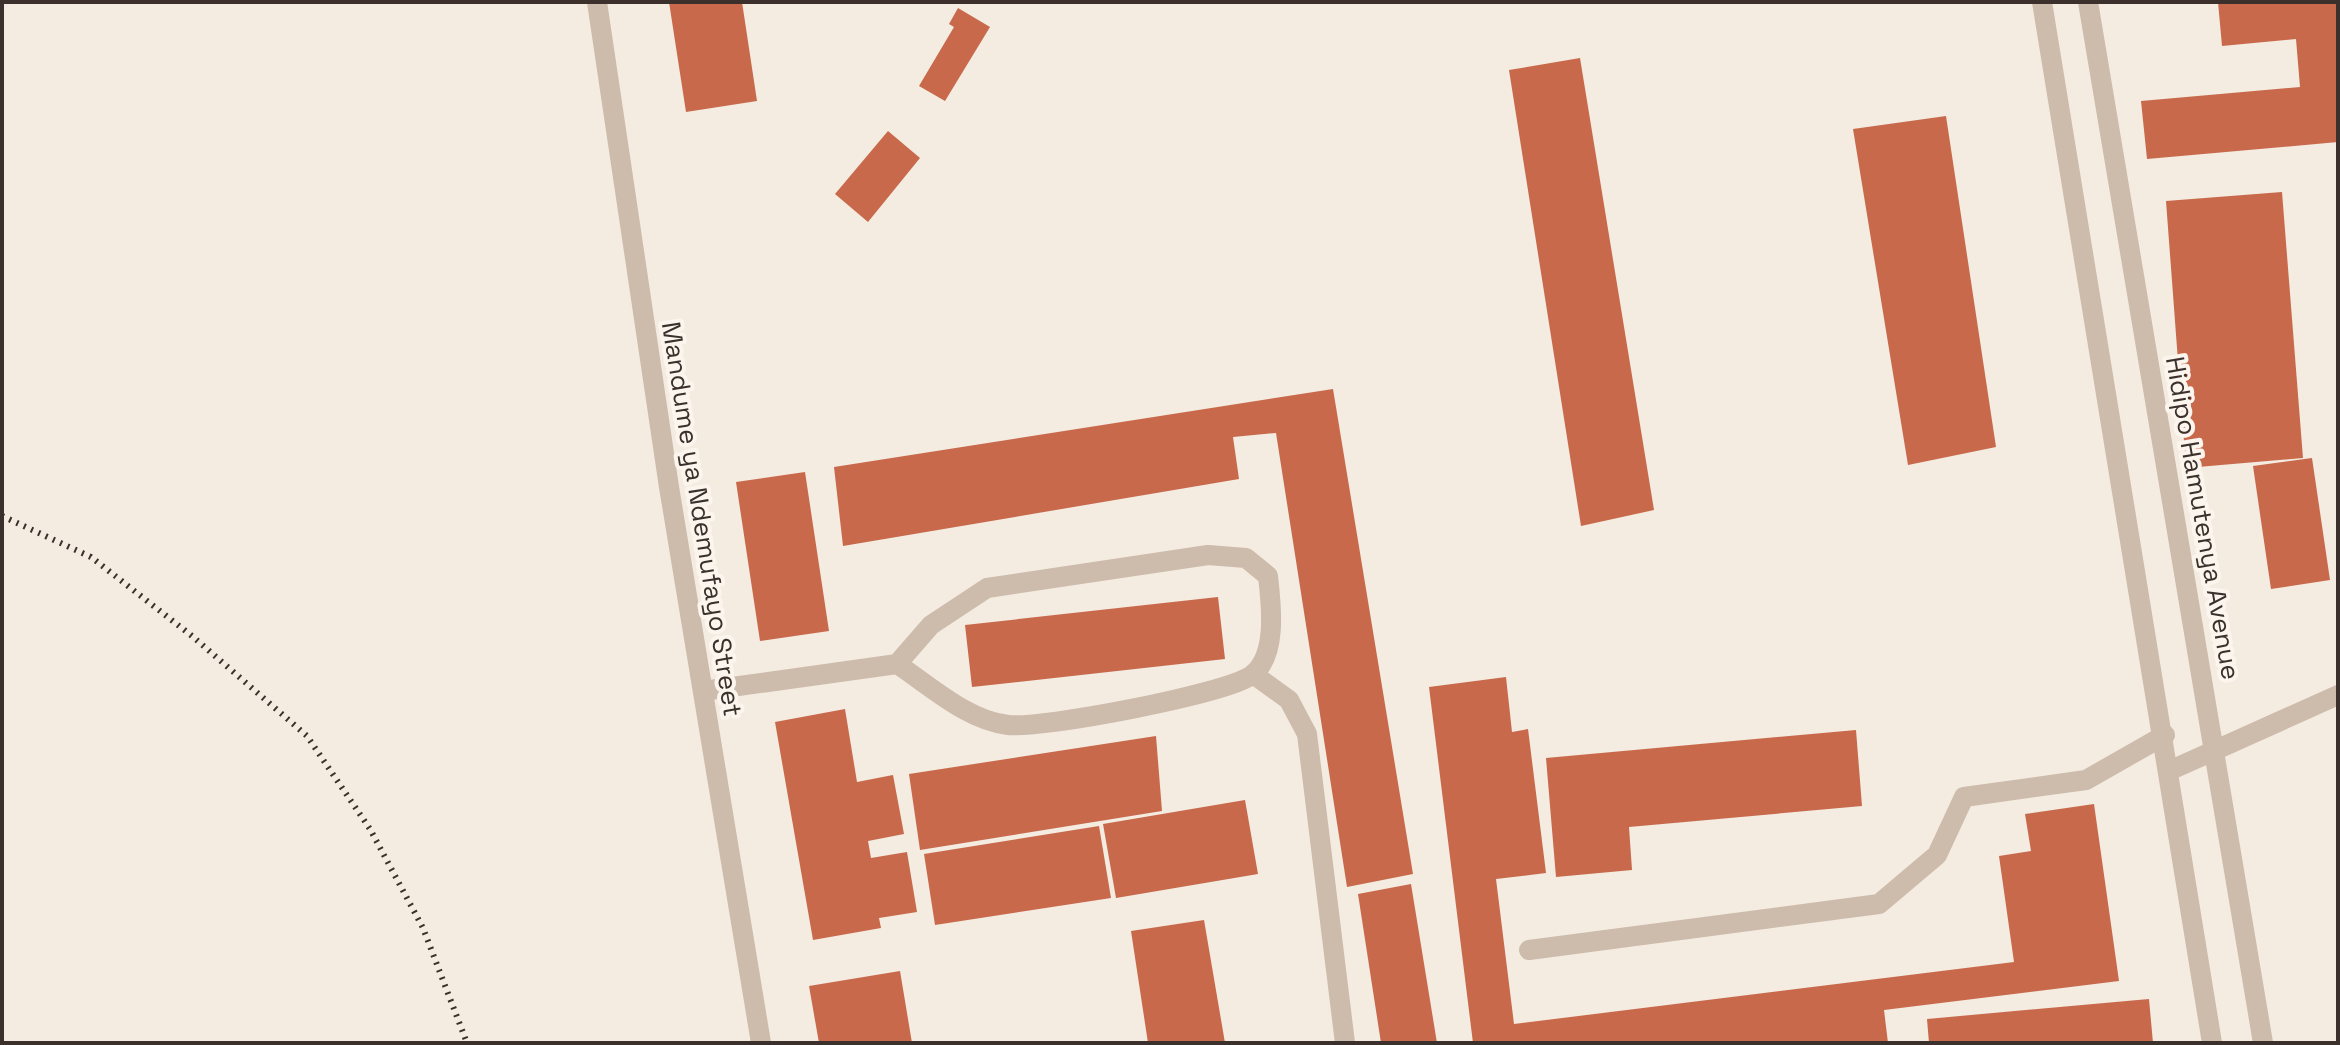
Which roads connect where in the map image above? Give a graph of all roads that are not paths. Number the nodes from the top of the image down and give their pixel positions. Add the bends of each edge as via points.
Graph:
1 (597, 2) edge
2 (2042, 2) edge
3 (2088, 2) edge
4 (897, 664) junction
5 (1253, 674) junction
6 (703, 691) junction
7 (2338, 695) edge
8 (2165, 735) junction
9 (2216, 752) junction
10 (2171, 770) junction
11 (1529, 950) dead end
12 (761, 1043) edge
13 (1345, 1043) edge
14 (2212, 1043) edge
15 (2263, 1043) edge

1 - 6 street, Mandume ya Ndemufayo Street
2 - 8 street
3 - 9 street, Hidipo Hamutenya Avenue
4 - 5 street via 974,714 1006,725 1038,725 1219,689
4 - 5 street via 931,625 987,588 1208,555 1246,558 1268,576 1273,614 1266,652
4 - 6 street
5 - 13 street via 1289,700 1307,734
6 - 12 street, Mandume ya Ndemufayo Street
7 - 9 street
8 - 10 street
8 - 11 street via 2086,780 1964,797 1937,855 1879,904
9 - 10 street
9 - 15 street, Hidipo Hamutenya Avenue
10 - 14 street

